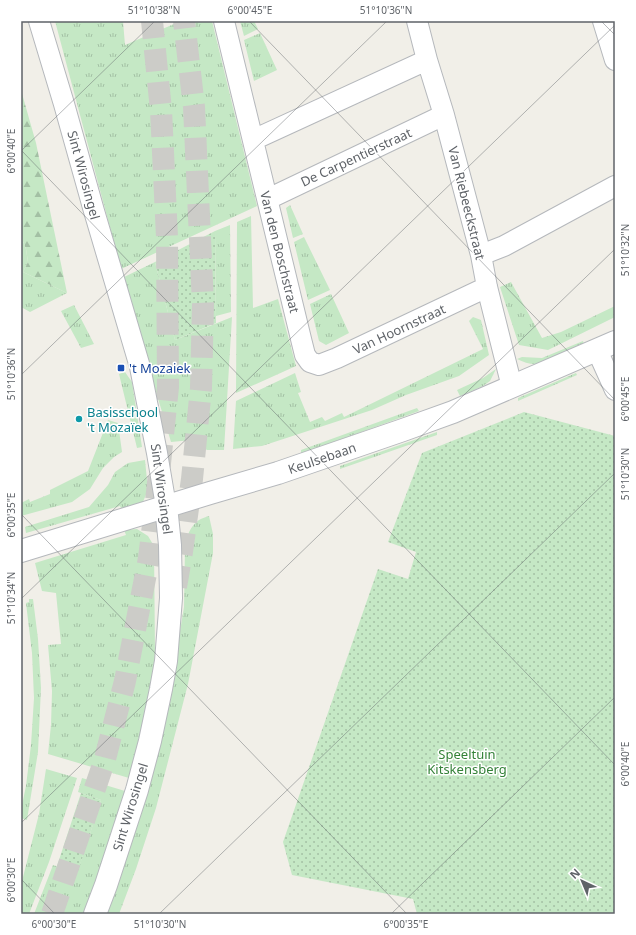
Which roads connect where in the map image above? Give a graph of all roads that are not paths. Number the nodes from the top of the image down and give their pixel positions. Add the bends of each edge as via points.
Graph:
1 (39, 21) edge
2 (224, 21) edge
3 (418, 21) edge
4 (603, 21) edge
5 (427, 60) junction
6 (615, 60) edge
7 (444, 115) junction
8 (253, 140) junction
9 (615, 186) edge
10 (268, 199) junction
11 (481, 255) junction
12 (487, 287) junction
13 (606, 346) edge
14 (310, 362) joint
15 (512, 387) junction
16 (615, 390) edge
17 (166, 506) junction
18 (21, 551) edge
19 (95, 914) edge

1 - 17 street, Sint Wirosingel via 140,367
2 - 8 street, Van den Boschstraat
3 - 5 street, Van Riebeeckstraat
4 - 6 street
5 - 7 street, Van Riebeeckstraat
5 - 8 street
7 - 10 street, De Carpentierstraat
7 - 11 street, Van Riebeeckstraat
8 - 10 street, Van den Boschstraat
9 - 11 street via 504,246
10 - 14 street, Van den Boschstraat via 305,355
11 - 12 street, Van Riebeeckstraat
12 - 14 street, Van Hoornstraat via 337,358 319,365
12 - 15 street, Van Riebeeckstraat
13 - 15 street, Keulsebaan
13 - 16 street
15 - 17 street, Keulsebaan via 453,412 278,474
17 - 18 street, Keulsebaan
17 - 19 street, Sint Wirosingel via 171,598 166,661 137,790

